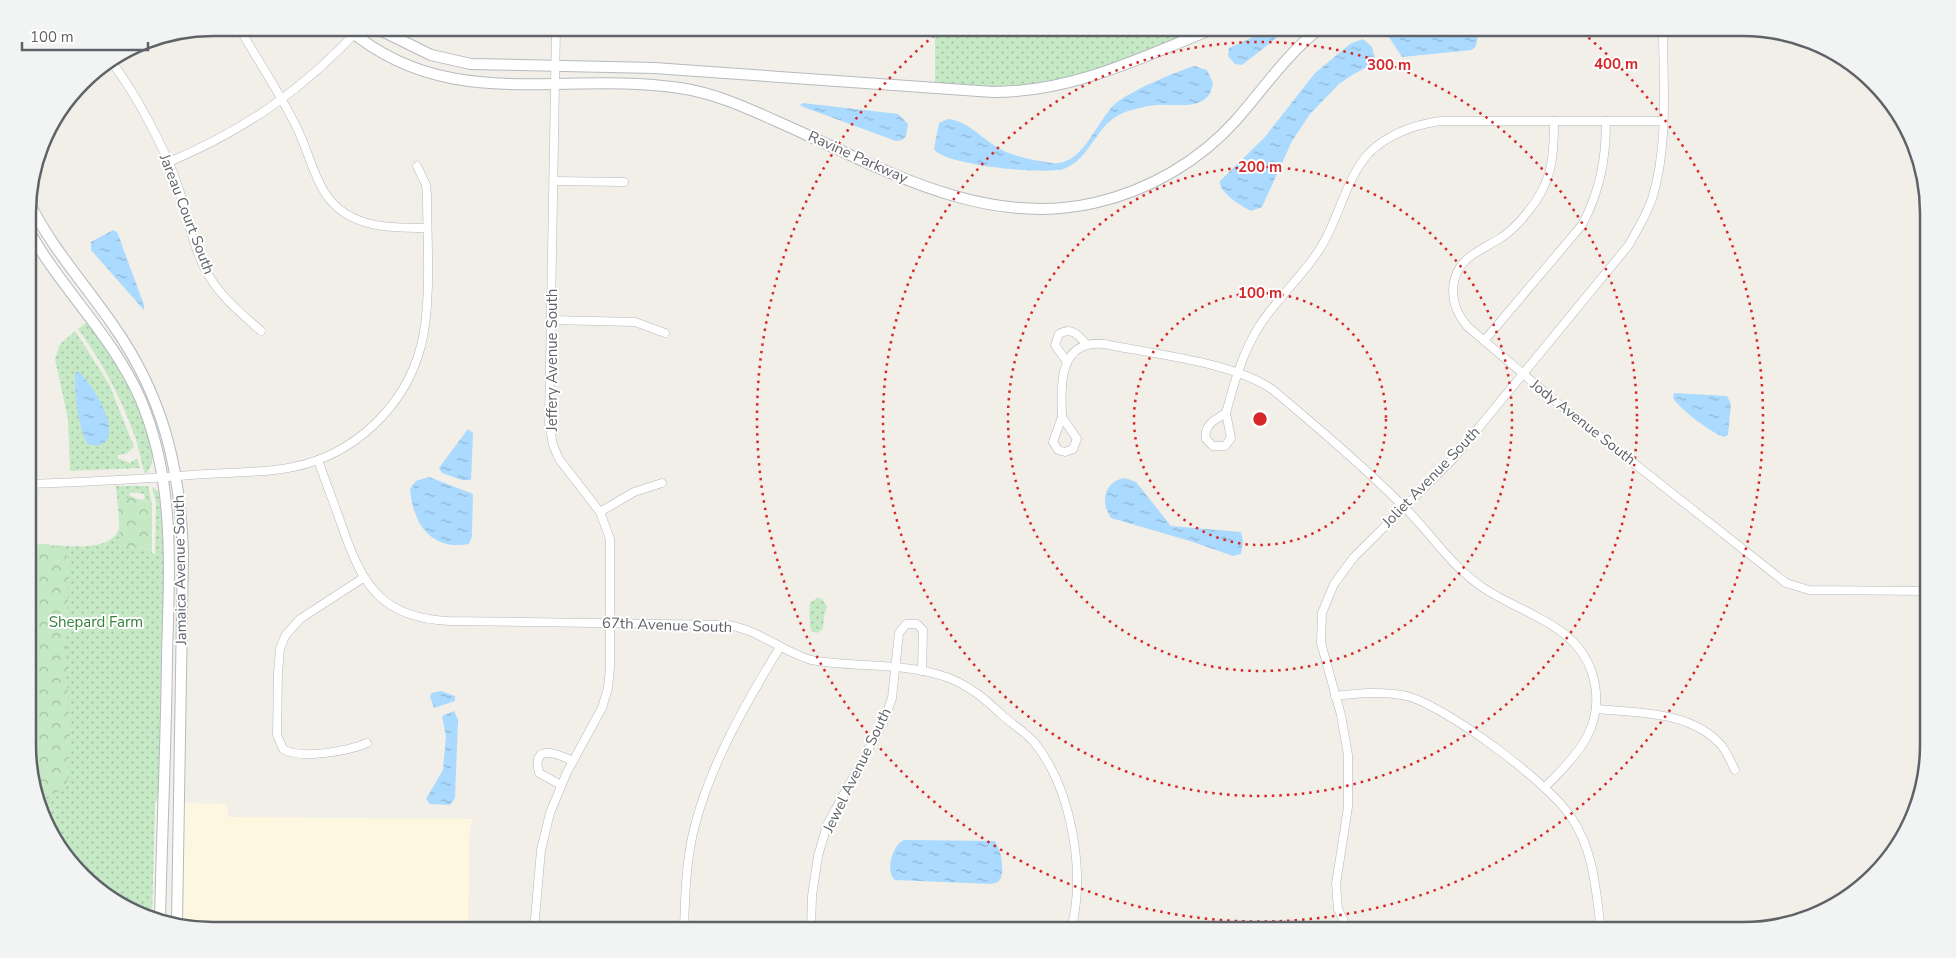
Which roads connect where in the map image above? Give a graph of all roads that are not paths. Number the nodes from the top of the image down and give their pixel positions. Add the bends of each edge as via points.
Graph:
1 (244, 36) edge
2 (348, 36) edge
3 (364, 36) edge
4 (391, 36) edge
5 (556, 36) edge
6 (1195, 36) edge
7 (1311, 36) edge
8 (1664, 36) edge
9 (556, 66) junction
10 (114, 67) edge
11 (555, 84) junction
12 (282, 100) junction
13 (1554, 121) junction
14 (1606, 121) junction
15 (1662, 121) junction
16 (169, 162) junction
17 (417, 166) dead end
18 (554, 181) junction
19 (624, 182) dead end
20 (37, 215) edge
21 (427, 228) junction
22 (37, 244) edge
23 (551, 320) junction
24 (261, 331) dead end
25 (665, 333) dead end
26 (1484, 340) junction
27 (1087, 345) junction
28 (1066, 362) junction
29 (1238, 372) junction
30 (1522, 373) junction
31 (1226, 413) junction
32 (1062, 417) dead end
33 (318, 460) junction
34 (177, 477) junction
35 (164, 478) junction
36 (662, 483) dead end
37 (36, 484) edge
38 (1404, 507) junction
39 (600, 512) junction
40 (363, 578) junction
41 (1920, 591) edge
42 (611, 623) junction
43 (780, 647) junction
44 (895, 668) junction
45 (922, 671) junction
46 (1335, 696) junction
47 (1596, 709) junction
48 (367, 743) dead end
49 (573, 761) junction
50 (1735, 770) dead end
51 (561, 785) junction
52 (1544, 787) junction
53 (160, 913) edge
54 (177, 918) edge
55 (535, 922) edge
56 (685, 922) edge
57 (811, 922) edge
58 (1072, 922) edge
59 (1344, 922) edge
60 (1600, 922) edge

1 - 12 street
2 - 12 street via 320,69
3 - 11 street, Ravine Parkway via 399,62 437,76 484,83
4 - 9 street via 450,61
5 - 9 street, Jeffery Avenue South
6 - 9 street via 1082,81 1024,92 654,68
7 - 11 street, Ravine Parkway via 1290,54 1225,131 1188,162 1126,193 1092,204 1061,208 1012,208 959,199 706,93 663,86
8 - 15 street, Joliet Avenue South
9 - 11 street, Jeffery Avenue South
10 - 16 street, Jareau Court South
11 - 18 street, Jeffery Avenue South
12 - 16 street via 226,136
12 - 21 street via 303,140 322,188 339,209 371,225
13 - 14 street
13 - 26 street, Jody Avenue South via 1552,168 1536,201 1513,229 1471,255 1457,270 1453,293 1456,309 1468,327
13 - 29 street via 1440,121 1413,126 1380,144 1359,168 1321,247 1259,325
14 - 15 street
14 - 26 street via 1603,174 1582,225
15 - 30 street, Joliet Avenue South via 1658,177 1642,222 1628,246
16 - 24 street, Jareau Court South via 208,276
17 - 21 street via 427,188
18 - 19 street
18 - 23 street, Jeffery Avenue South
20 - 34 street, Jamaica Avenue South via 56,248 112,323 143,374 162,420
21 - 33 street via 424,323 413,370 380,420 358,440
22 - 35 street, Jamaica Avenue South via 53,270 100,328 126,369 149,422
23 - 25 street via 635,322
23 - 39 street, Jeffery Avenue South via 551,438 563,466
26 - 30 street, Jody Avenue South
27 - 28 street
27 - 28 street via 1074,332 1059,334 1055,345
27 - 29 street via 1104,344
28 - 32 street via 1062,375
29 - 31 street
29 - 38 street via 1273,390
30 - 38 street, Joliet Avenue South via 1453,459
30 - 41 street, Jody Avenue South via 1786,583 1809,590
31 - 31 street via 1209,424 1206,430 1206,439 1213,446 1225,446 1231,438
33 - 34 street via 282,469
33 - 40 street, 67th Avenue South
34 - 35 street
34 - 54 street, Jamaica Avenue South via 183,552
35 - 37 street
35 - 53 street, Jamaica Avenue South via 170,564
36 - 39 street via 638,490
38 - 46 street, Joliet Avenue South via 1354,557 1334,584 1322,613 1321,643
38 - 47 street via 1449,559 1474,581 1571,639 1592,673
39 - 42 street, Jeffery Avenue South via 611,548
40 - 42 street, 67th Avenue South via 395,608 424,619
40 - 48 street via 300,620 285,636 279,656 277,735 283,748 296,753 339,753
42 - 43 street, 67th Avenue South via 728,625 749,630
42 - 49 street, Jeffery Avenue South via 608,688 596,719
43 - 44 street, 67th Avenue South via 811,660
43 - 56 street via 736,724 706,790 690,853
44 - 45 street, 67th Avenue South
44 - 45 street, Jewel Avenue South via 899,630 906,624 915,623 921,626 925,635
44 - 57 street, Jewel Avenue South via 892,698 884,721 827,825 818,856
45 - 58 street, 67th Avenue South via 953,680 977,692 1033,742 1049,768 1063,794 1076,854
46 - 52 street via 1388,693 1432,705
46 - 59 street, Joliet Avenue South via 1348,755 1348,807 1336,884 1338,909
47 - 50 street via 1661,716 1684,722 1720,744
47 - 52 street via 1583,745
49 - 51 street, Jeffery Avenue South
49 - 51 street via 553,751 539,758 539,773
51 - 55 street, Jeffery Avenue South via 541,850
52 - 60 street via 1572,817 1589,853

